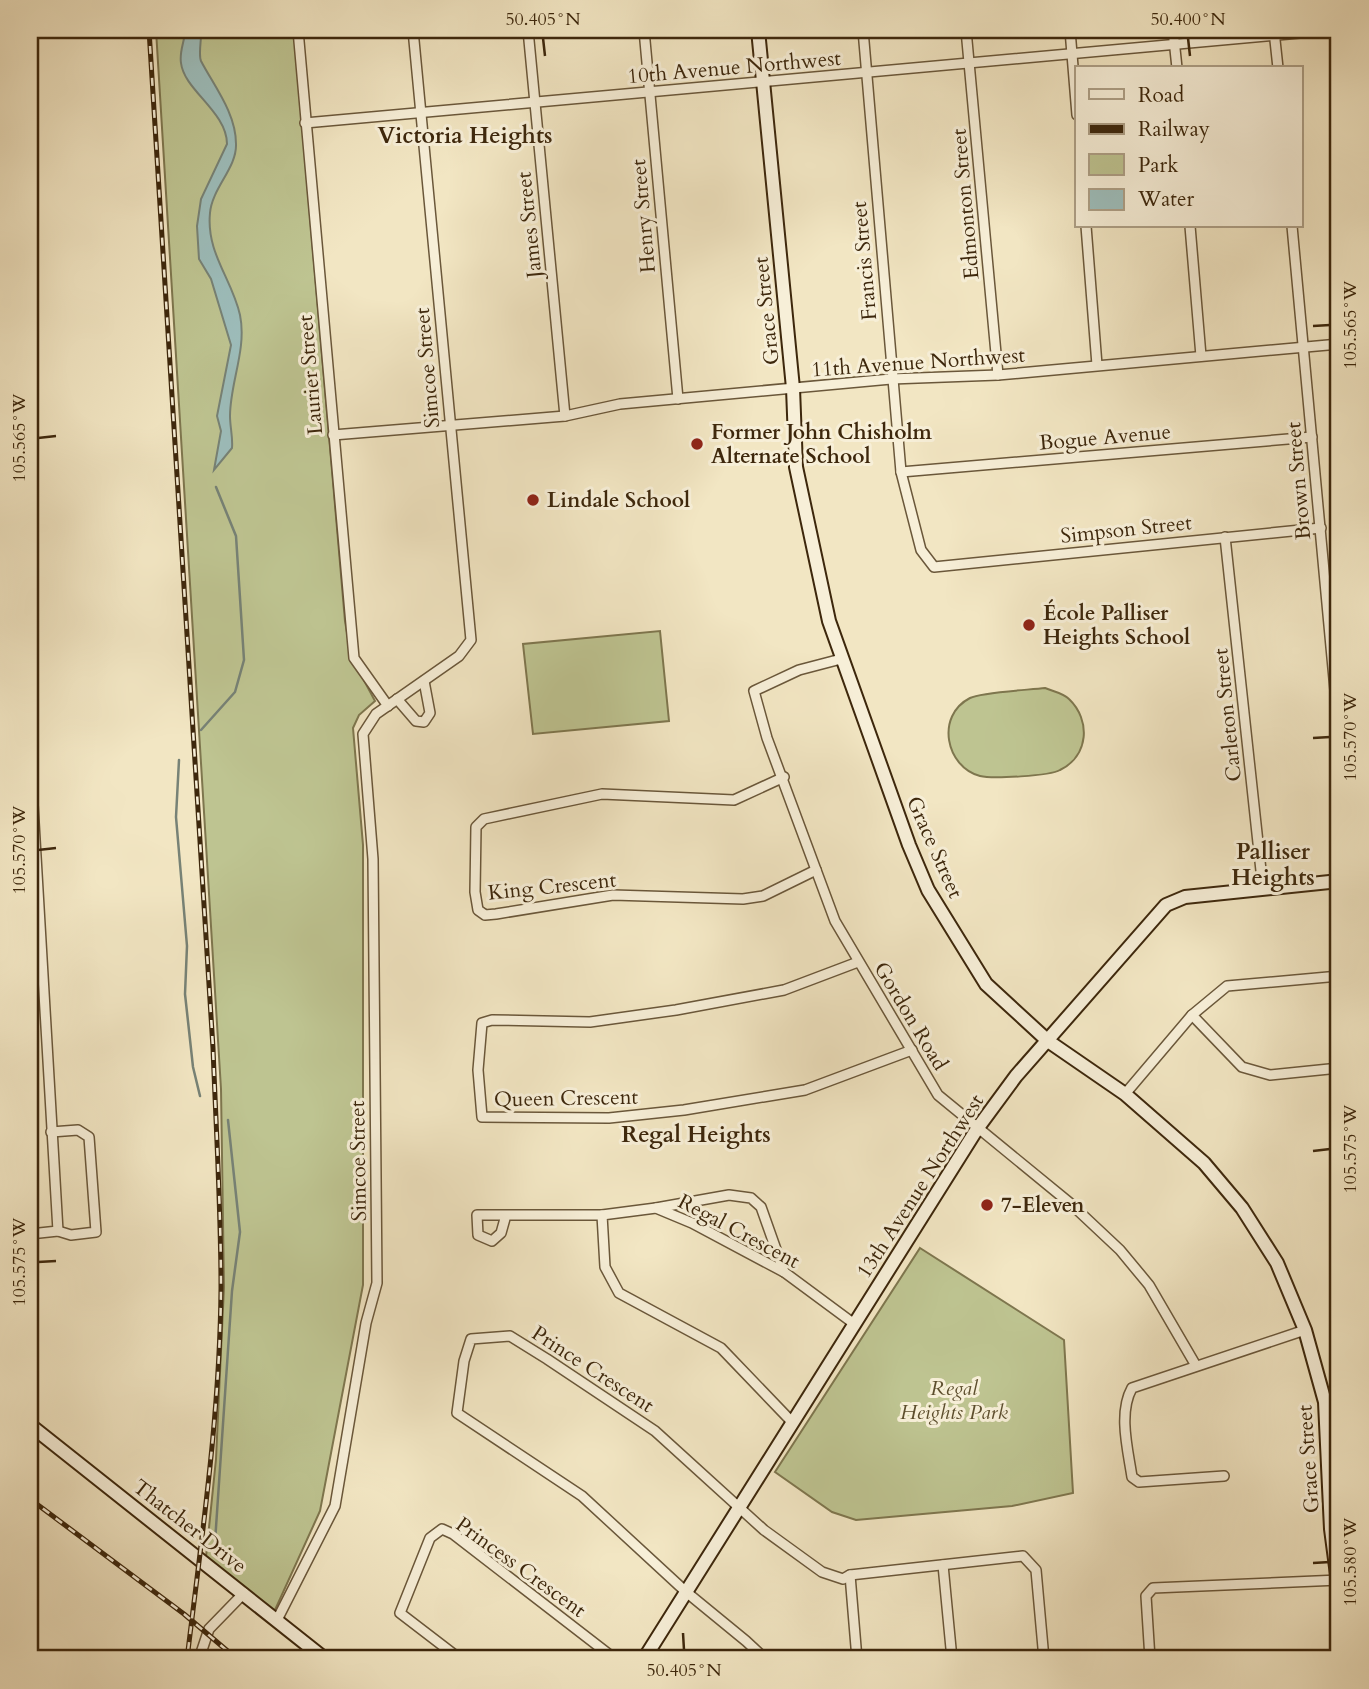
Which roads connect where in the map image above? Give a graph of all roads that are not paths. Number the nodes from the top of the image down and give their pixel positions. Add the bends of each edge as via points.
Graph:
1 (298, 30) edge
2 (413, 30) edge
3 (528, 30) edge
4 (644, 30) edge
5 (758, 30) edge
6 (863, 30) edge
7 (966, 30) edge
8 (1070, 30) edge
9 (1173, 30) edge
10 (1334, 30) edge
11 (1275, 32) edge
12 (1175, 45) junction
13 (1072, 54) junction
14 (969, 64) junction
15 (1177, 66) edge
16 (1278, 66) edge
17 (867, 74) junction
18 (762, 81) junction
19 (1075, 91) edge
20 (650, 92) junction
21 (534, 103) junction
22 (421, 113) junction
23 (306, 122) junction
24 (1086, 228) edge
25 (1190, 228) edge
26 (1292, 228) edge
27 (1339, 344) edge
28 (1303, 349) junction
29 (1201, 356) junction
30 (1097, 365) junction
31 (998, 375) junction
32 (891, 379) junction
33 (793, 388) junction
34 (678, 399) junction
35 (565, 416) junction
36 (450, 425) junction
37 (333, 435) junction
38 (1312, 437) junction
39 (901, 472) junction
40 (1321, 528) junction
41 (1225, 537) junction
42 (934, 566) joint
43 (1336, 646) edge
44 (841, 659) junction
45 (424, 681) junction
46 (397, 699) junction
47 (388, 706) junction
48 (1339, 733) edge
49 (30, 754) edge
50 (783, 777) junction
51 (817, 870) junction
52 (1339, 881) edge
53 (1263, 889) junction
54 (34, 899) edge
55 (858, 962) junction
56 (1339, 975) edge
57 (1192, 1015) junction
58 (1048, 1041) junction
59 (912, 1050) junction
60 (1339, 1068) edge
61 (1125, 1094) junction
62 (977, 1129) junction
63 (51, 1132) junction
64 (656, 1208) junction
65 (506, 1215) dead end
66 (602, 1215) junction
67 (58, 1231) junction
68 (30, 1234) edge
69 (784, 1272) junction
70 (853, 1323) junction
71 (1305, 1329) junction
72 (1195, 1364) junction
73 (792, 1422) junction
74 (30, 1425) edge
75 (1224, 1476) dead end
76 (1334, 1478) edge
77 (738, 1507) junction
78 (943, 1565) junction
79 (850, 1575) junction
80 (1339, 1580) edge
81 (1339, 1590) edge
82 (685, 1591) junction
83 (244, 1593) junction
84 (277, 1620) junction
85 (199, 1659) edge
86 (325, 1659) edge
87 (460, 1659) edge
88 (615, 1659) edge
89 (644, 1659) edge
90 (760, 1659) edge
91 (857, 1659) edge
92 (951, 1659) edge
93 (1044, 1659) edge
94 (1150, 1659) edge

1 - 23 street, Laurier Street
2 - 22 street, Simcoe Street
3 - 21 street, James Street
4 - 20 street, Henry Street
5 - 18 street, Grace Street
6 - 17 street, Francis Street
7 - 14 street, Edmonton Street
8 - 13 street
9 - 12 street
10 - 11 street, 10th Avenue Northwest
11 - 12 street, 10th Avenue Northwest
11 - 16 street
12 - 13 street, 10th Avenue Northwest
12 - 15 street
13 - 14 street, 10th Avenue Northwest
13 - 19 street
14 - 17 street, 10th Avenue Northwest
14 - 31 street, Edmonton Street
17 - 18 street, 10th Avenue Northwest
17 - 32 street, Francis Street
18 - 20 street, 10th Avenue Northwest
18 - 33 street, Grace Street
20 - 21 street, 10th Avenue Northwest
20 - 34 street, Henry Street
21 - 22 street, 10th Avenue Northwest
21 - 35 street, James Street
22 - 23 street, 10th Avenue Northwest
22 - 36 street, Simcoe Street
23 - 37 street, Laurier Street
24 - 30 street
25 - 29 street
26 - 28 street, Brown Street
27 - 28 street, 11th Avenue Northwest
28 - 29 street, 11th Avenue Northwest
28 - 38 street, Brown Street
29 - 30 street, 11th Avenue Northwest
30 - 31 street, 11th Avenue Northwest
31 - 32 street, 11th Avenue Northwest
32 - 33 street, 11th Avenue Northwest
32 - 39 street, Francis Street
33 - 34 street, 11th Avenue Northwest
33 - 44 street, Grace Street via 796,467 828,621
34 - 35 street, 11th Avenue Northwest via 620,404
35 - 36 street, 11th Avenue Northwest
36 - 37 street, 11th Avenue Northwest
36 - 45 street, Simcoe Street via 471,640 459,656
37 - 47 street, Laurier Street via 354,658
38 - 39 street, Bogue Avenue
38 - 40 street, Brown Street
39 - 42 street, Francis Street via 921,550
40 - 41 street, Simpson Street
40 - 43 street, Brown Street
41 - 42 street, Simpson Street
41 - 53 street, Carleton Street
43 - 48 street, Brown Street
44 - 50 street, Gordon Road via 799,670 754,691
44 - 58 street, Grace Street via 928,890 986,984
45 - 46 street, Simcoe Street
45 - 46 street via 430,713 424,722 415,721
46 - 47 street, Simcoe Street
47 - 84 street, Simcoe Street via 376,714 363,734 373,859 377,1283 335,1506
49 - 54 street
50 - 51 street, Gordon Road
50 - 51 street, King Crescent via 734,800 602,794 484,819 476,827 478,910 496,914 613,895 743,899 763,896
51 - 55 street, Gordon Road via 835,920
52 - 53 street, 13th Avenue Northwest
53 - 58 street, 13th Avenue Northwest via 1185,897 1166,905
54 - 63 street
55 - 59 street, Gordon Road
55 - 59 street, Queen Crescent via 785,990 702,1006 590,1022 482,1023 478,1070 482,1117 610,1118 684,1110 805,1090
56 - 57 street via 1227,986
57 - 60 street via 1242,1067 1270,1075
57 - 61 street
58 - 61 street, Grace Street
58 - 62 street, 13th Avenue Northwest
59 - 62 street, Gordon Road via 938,1095
61 - 71 street, Grace Street via 1204,1163 1242,1208 1277,1263
62 - 70 street, 13th Avenue Northwest
62 - 72 street, Gordon Road via 1120,1250 1149,1285
63 - 67 street
63 - 67 street via 78,1130 89,1137 96,1231 71,1235
64 - 66 street, Regal Crescent
64 - 69 street, Regal Crescent
64 - 69 street via 729,1195 751,1198 761,1208
65 - 66 street, Regal Crescent
66 - 73 street via 606,1267 619,1293 721,1348
67 - 68 street
69 - 70 street, Regal Crescent
70 - 73 street, 13th Avenue Northwest
71 - 72 street
71 - 76 street, Grace Street via 1325,1402
72 - 75 street via 1132,1388 1126,1399 1126,1439 1132,1477 1139,1482
73 - 77 street, 13th Avenue Northwest
74 - 83 street, Thatcher Drive
76 - 80 street, Grace Street via 1331,1529
77 - 79 street via 822,1573 843,1579
77 - 82 street, 13th Avenue Northwest
77 - 82 street, Prince Crescent via 655,1431 547,1359 510,1336 471,1339 457,1413 582,1496
78 - 79 street
78 - 92 street
78 - 93 street via 1024,1556 1036,1570
79 - 91 street
80 - 81 street, Grace Street
80 - 94 street via 1153,1588 1146,1596
82 - 89 street, 13th Avenue Northwest
82 - 90 street via 746,1641
83 - 84 street, Thatcher Drive
83 - 85 street via 209,1629
84 - 86 street, Thatcher Drive
87 - 88 street, Princess Crescent via 400,1613 430,1538 442,1529

